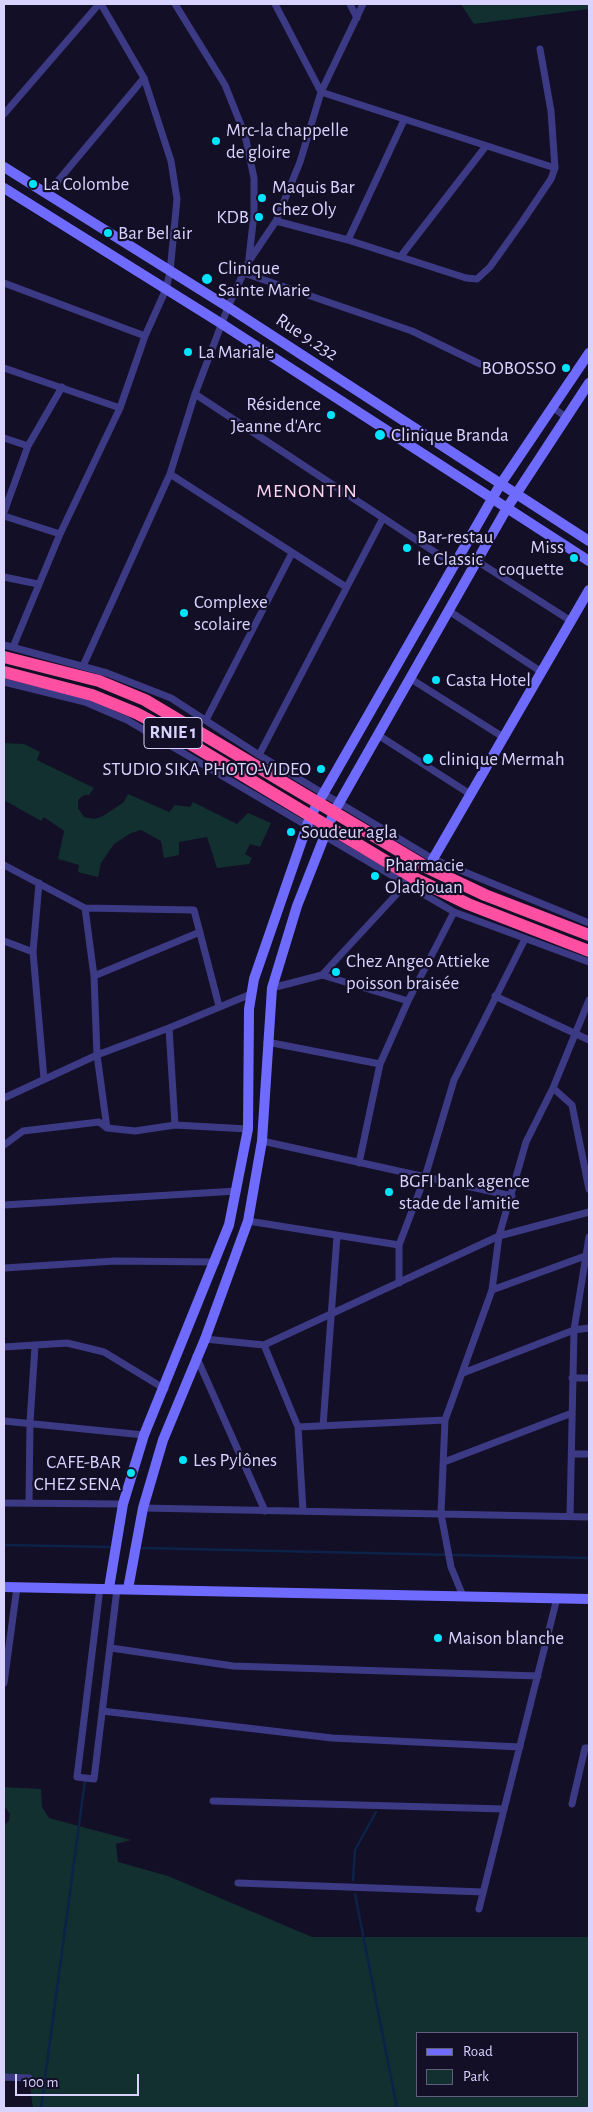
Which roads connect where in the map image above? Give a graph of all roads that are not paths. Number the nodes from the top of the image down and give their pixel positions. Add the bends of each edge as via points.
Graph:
1 (100, 4) edge
2 (175, 4) edge
3 (275, 4) edge
4 (350, 4) edge
5 (363, 4) edge
6 (357, 18) junction
7 (540, 49) dead end
8 (144, 78) junction
9 (321, 92) junction
10 (4, 114) edge
11 (404, 120) junction
12 (486, 146) junction
13 (4, 166) edge
14 (555, 168) junction
15 (4, 188) edge
16 (47, 194) junction
17 (276, 221) junction
18 (348, 240) junction
19 (401, 256) junction
20 (249, 260) junction
21 (170, 272) junction
22 (244, 273) junction
23 (4, 283) edge
24 (166, 289) junction
25 (228, 307) junction
26 (222, 324) junction
27 (145, 336) junction
28 (589, 353) edge
29 (480, 364) dead end
30 (4, 368) edge
31 (589, 383) edge
32 (62, 387) junction
33 (195, 394) junction
34 (552, 407) junction
35 (120, 408) junction
36 (566, 417) junction
37 (4, 438) edge
38 (28, 446) junction
39 (170, 474) junction
40 (500, 485) junction
41 (516, 494) junction
42 (492, 499) junction
43 (507, 508) junction
44 (4, 514) edge
45 (383, 518) junction
46 (60, 534) junction
47 (589, 541) edge
48 (292, 553) junction
49 (477, 561) junction
50 (589, 561) edge
51 (453, 564) junction
52 (4, 577) edge
53 (38, 584) junction
54 (346, 588) junction
55 (589, 590) edge
56 (449, 611) junction
57 (571, 621) junction
58 (4, 645) edge
59 (8, 652) edge
60 (83, 666) junction
61 (540, 671) junction
62 (4, 672) edge
63 (412, 679) junction
64 (4, 682) edge
65 (206, 720) junction
66 (378, 735) junction
67 (503, 736) junction
68 (259, 755) junction
69 (470, 794) junction
70 (320, 798) junction
71 (336, 808) junction
72 (310, 821) junction
73 (326, 831) junction
74 (433, 859) junction
75 (4, 865) edge
76 (39, 884) junction
77 (406, 884) junction
78 (86, 908) junction
79 (454, 912) junction
80 (589, 923) edge
81 (200, 932) junction
82 (589, 935) edge
83 (525, 939) junction
84 (4, 941) edge
85 (589, 951) edge
86 (33, 952) junction
87 (589, 962) edge
88 (322, 975) junction
89 (94, 976) junction
90 (272, 988) junction
91 (251, 994) junction
92 (495, 996) junction
93 (589, 1000) edge
94 (408, 1002) junction
95 (220, 1006) junction
96 (170, 1028) junction
97 (574, 1034) junction
98 (589, 1040) edge
99 (267, 1042) junction
100 (97, 1056) junction
101 (380, 1064) junction
102 (44, 1078) junction
103 (553, 1088) junction
104 (4, 1098) edge
105 (175, 1125) junction
106 (107, 1128) junction
107 (248, 1130) junction
108 (262, 1141) junction
109 (4, 1145) edge
110 (359, 1163) junction
111 (425, 1177) junction
112 (589, 1189) edge
113 (237, 1191) junction
114 (512, 1196) junction
115 (4, 1205) edge
116 (589, 1212) edge
117 (248, 1221) junction
118 (337, 1236) junction
119 (499, 1236) junction
120 (589, 1237) edge
121 (400, 1245) junction
122 (588, 1256) edge
123 (216, 1262) junction
124 (4, 1268) edge
125 (399, 1283) junction
126 (492, 1290) junction
127 (332, 1315) junction
128 (589, 1328) edge
129 (574, 1330) junction
130 (205, 1339) junction
131 (264, 1345) junction
132 (35, 1346) junction
133 (4, 1347) edge
134 (196, 1355) junction
135 (463, 1373) junction
136 (572, 1378) junction
137 (589, 1378) edge
138 (164, 1389) junction
139 (572, 1413) junction
140 (4, 1420) edge
141 (445, 1420) junction
142 (30, 1422) junction
143 (323, 1426) junction
144 (298, 1427) junction
145 (144, 1435) junction
146 (572, 1454) junction
147 (589, 1454) edge
148 (444, 1462) junction
149 (4, 1502) edge
150 (29, 1503) junction
151 (123, 1504) junction
152 (143, 1508) junction
153 (265, 1511) junction
154 (304, 1511) junction
155 (441, 1514) junction
156 (570, 1516) junction
157 (589, 1517) edge
158 (4, 1586) edge
159 (16, 1587) junction
160 (108, 1589) junction
161 (128, 1589) junction
162 (463, 1596) junction
163 (557, 1598) junction
164 (589, 1599) edge
165 (110, 1648) junction
166 (5, 1659) edge
167 (538, 1676) junction
168 (4, 1683) edge
169 (102, 1711) junction
170 (520, 1746) junction
171 (589, 1748) edge
172 (213, 1802) dead end
173 (572, 1804) dead end
174 (504, 1809) junction
175 (238, 1884) dead end
176 (483, 1892) junction
177 (479, 1909) dead end
178 (4, 2077) edge
179 (29, 2078) dead end

1 - 8 street
1 - 10 street
2 - 20 street via 225,85 246,135 254,178
3 - 9 street
4 - 6 street
5 - 6 street
6 - 9 street
7 - 14 street via 551,110
8 - 16 street
8 - 21 street via 158,114 175,179 177,199
9 - 11 street
9 - 17 street via 300,162
11 - 12 street
11 - 18 street
12 - 14 street
12 - 19 street
13 - 16 street, Rue 9.232
14 - 19 street via 522,222 490,267 477,279
15 - 24 street, Rue 9.232
16 - 21 street, Rue 9.232
17 - 18 street
17 - 20 street
18 - 19 street
20 - 22 street
21 - 24 street
21 - 25 street, Rue 9.232
22 - 25 street
22 - 29 street via 412,331
23 - 27 street
24 - 26 street, Rue 9.232
24 - 27 street
25 - 26 street
25 - 40 street, Rue 9.232
26 - 33 street
26 - 42 street, Rue 9.232
27 - 35 street
28 - 34 street
30 - 32 street
31 - 36 street
32 - 35 street
32 - 38 street
33 - 39 street
33 - 45 street
34 - 36 street
34 - 40 street
35 - 46 street
36 - 41 street
37 - 38 street
38 - 44 street
39 - 48 street
39 - 60 street
40 - 41 street, Rue 9.232
40 - 42 street
41 - 43 street
41 - 47 street, Rue 9.232
42 - 43 street, Rue 9.232
42 - 51 street
43 - 49 street
43 - 50 street, Rue 9.232
44 - 46 street
45 - 51 street
45 - 54 street
46 - 53 street
48 - 54 street
48 - 65 street
49 - 56 street
49 - 57 street
51 - 70 street
52 - 53 street
53 - 59 street
54 - 68 street
55 - 57 street
56 - 61 street
56 - 63 street
57 - 61 street
58 - 59 street
59 - 60 street
59 - 70 highway, RNIE 1 via 124,691
60 - 65 street via 171,698
61 - 67 street
62 - 72 highway, RNIE 1 via 76,690 136,713
63 - 66 street
63 - 67 street
64 - 72 street via 85,702 127,720
65 - 68 street
66 - 69 street
66 - 71 street
67 - 69 street
68 - 70 street
69 - 74 street
70 - 71 highway, RNIE 1
70 - 72 street
71 - 73 street
71 - 74 street
71 - 82 highway, RNIE 1 via 457,882
72 - 73 highway, RNIE 1
72 - 91 street
73 - 77 street
73 - 85 highway, RNIE 1 via 443,893
73 - 90 street via 297,906
74 - 80 street
75 - 76 street
76 - 78 street
76 - 86 street
77 - 79 street
77 - 88 street
78 - 81 street via 194,910
78 - 89 street
79 - 83 street
79 - 94 street
81 - 89 street
81 - 95 street
83 - 87 street
83 - 92 street
84 - 86 street
86 - 102 street
88 - 90 street
88 - 94 street
89 - 100 street
90 - 99 street
91 - 95 street
91 - 107 street
92 - 97 street
92 - 111 street via 454,1080
93 - 97 street
94 - 101 street
95 - 96 street
96 - 100 street
96 - 105 street
97 - 98 street
97 - 103 street
99 - 101 street
99 - 108 street
100 - 102 street
100 - 106 street
101 - 110 street
102 - 104 street
103 - 112 street via 572,1105
103 - 114 street via 526,1142
105 - 106 street via 135,1131
105 - 107 street
106 - 109 street via 99,1122 49,1126 23,1131
107 - 113 street
108 - 110 street
108 - 117 street
110 - 111 street
111 - 114 street
111 - 121 street
113 - 115 street
113 - 123 street
114 - 119 street
116 - 119 street
117 - 118 street
117 - 130 street
118 - 121 street
118 - 127 street
119 - 125 street
119 - 126 street
120 - 122 street
121 - 125 street
122 - 126 street
122 - 129 street
123 - 124 street via 115,1261
123 - 138 street
125 - 127 street
126 - 135 street
127 - 131 street
127 - 143 street
128 - 129 street
129 - 135 street
129 - 136 street
130 - 131 street
130 - 134 street
131 - 144 street
132 - 133 street
132 - 138 street via 67,1343 104,1352
132 - 142 street
134 - 152 street via 163,1440
134 - 153 street
135 - 141 street
136 - 137 street
136 - 139 street
138 - 145 street
139 - 146 street
139 - 148 street
140 - 142 street
141 - 143 street
141 - 148 street
142 - 145 street
142 - 150 street
143 - 144 street
144 - 154 street
145 - 151 street
146 - 147 street
146 - 156 street
148 - 155 street
149 - 150 street
150 - 151 street
151 - 160 street
152 - 153 street
152 - 161 street
153 - 154 street
154 - 155 street
155 - 156 street
155 - 162 street via 451,1567
156 - 157 street
158 - 159 street
159 - 160 street
159 - 166 street
160 - 161 street
160 - 165 street
160 - 169 street via 77,1777 94,1779
161 - 162 street
162 - 163 street
163 - 164 street
163 - 167 street
165 - 167 street via 233,1666
165 - 169 street
166 - 168 street
167 - 170 street
169 - 170 street via 332,1738
170 - 174 street
171 - 173 street via 585,1748
172 - 174 street
174 - 176 street
175 - 176 street
176 - 177 street
178 - 179 street

